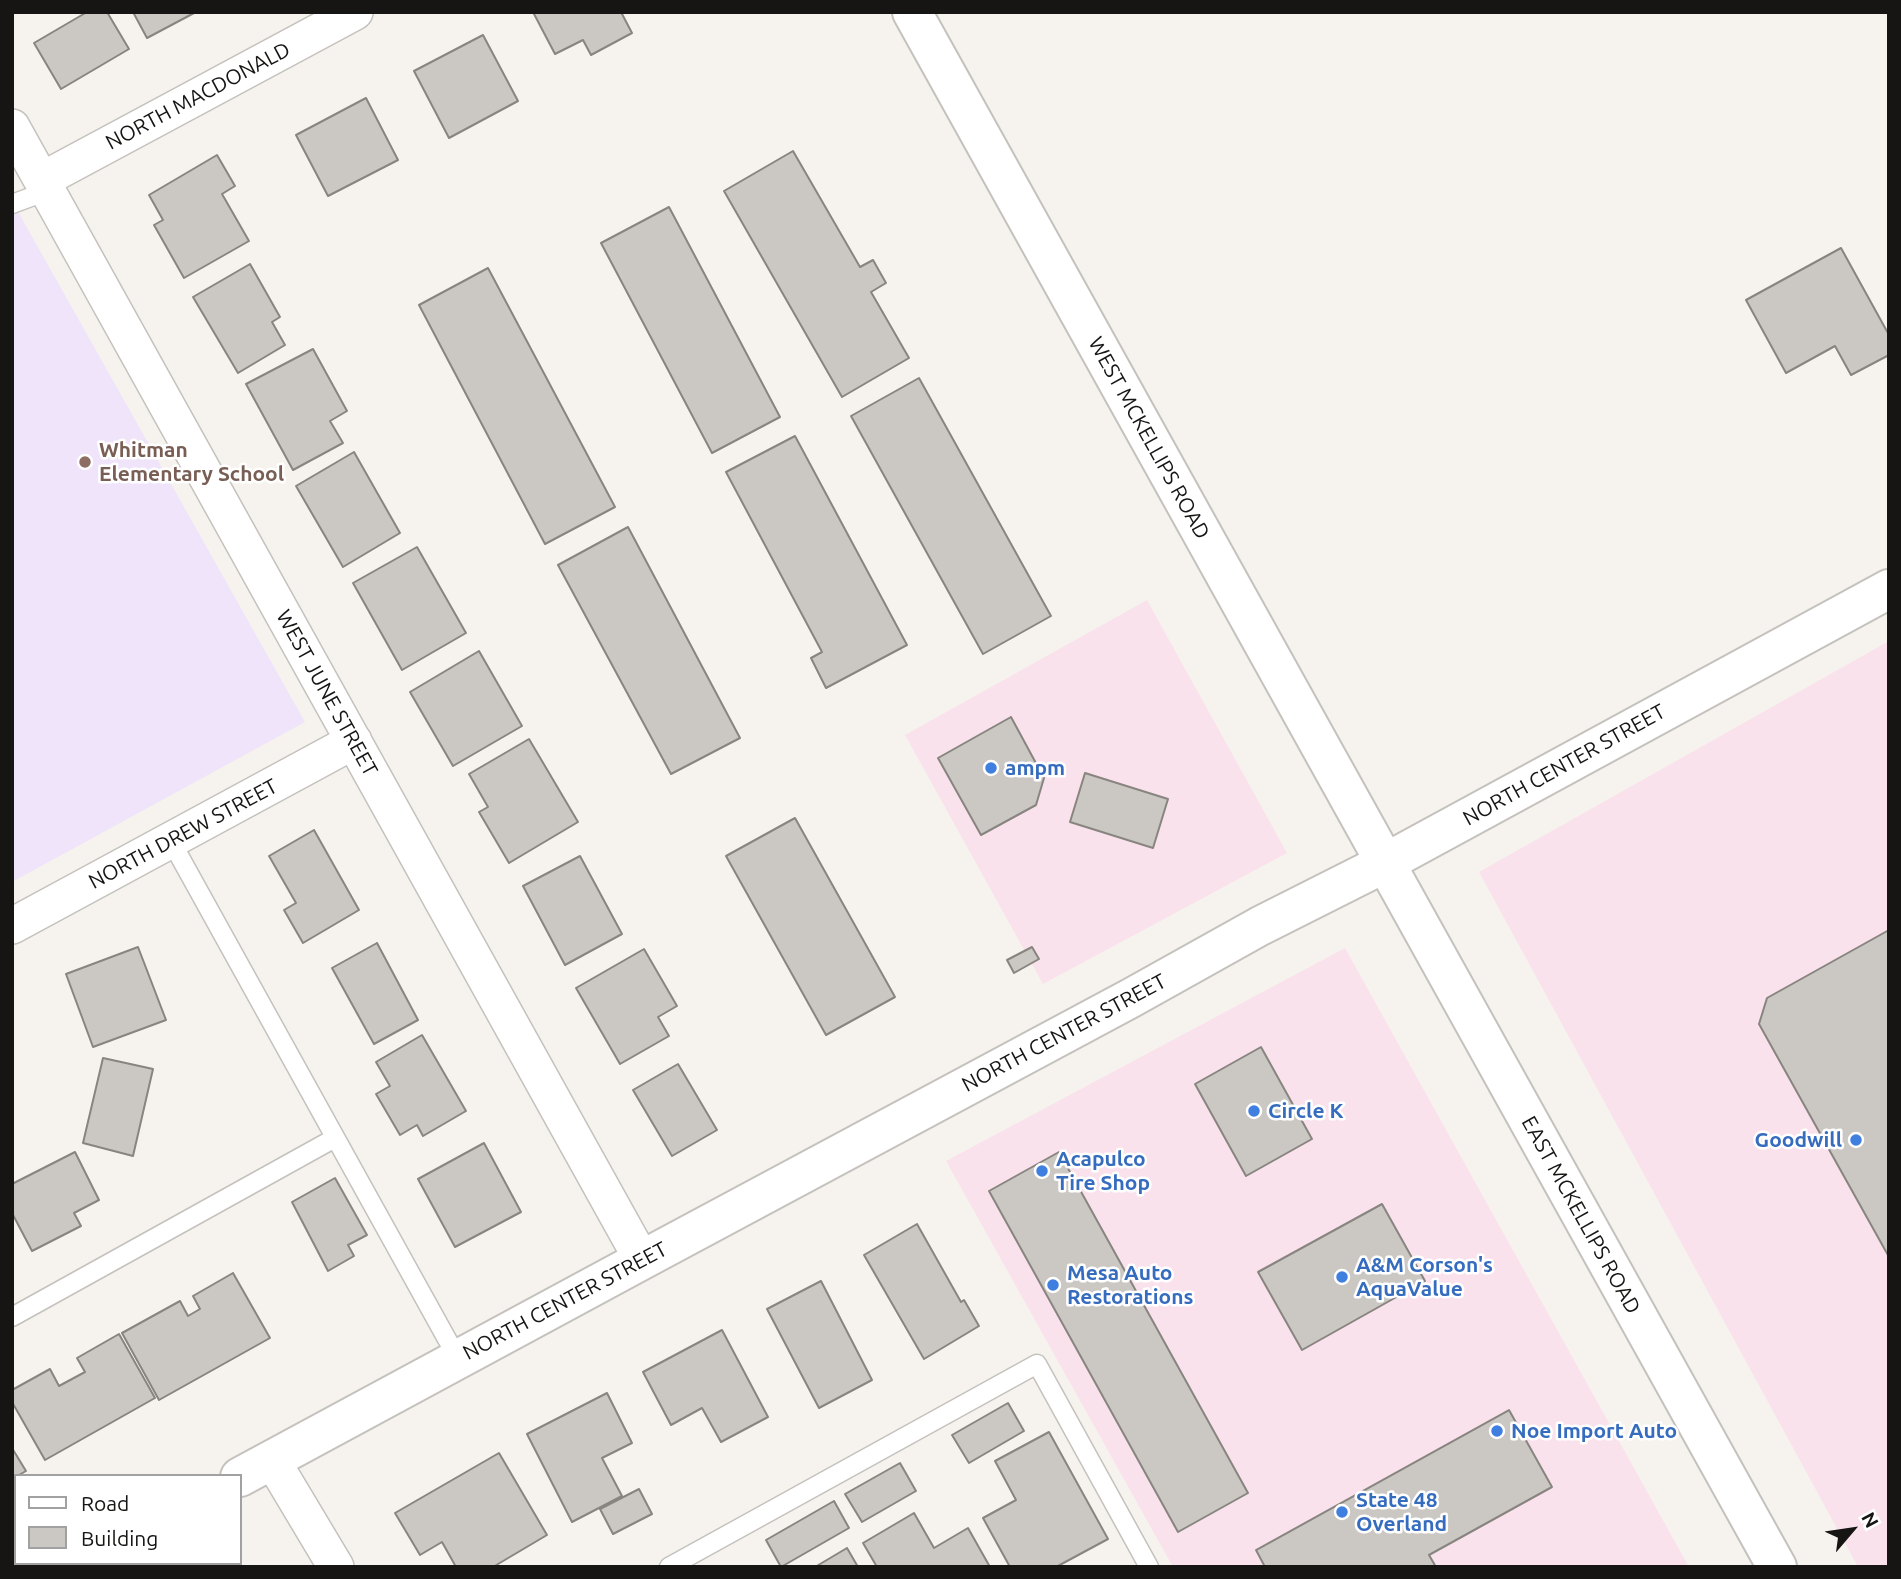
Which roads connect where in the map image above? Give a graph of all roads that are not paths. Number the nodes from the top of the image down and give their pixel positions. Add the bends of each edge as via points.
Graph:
1 (355, 12) edge
2 (912, 12) edge
3 (12, 127) edge
4 (44, 185) junction
5 (12, 204) edge
6 (1889, 589) edge
7 (354, 741) junction
8 (171, 841) junction
9 (1385, 863) junction
10 (12, 926) edge
11 (335, 1138) junction
12 (642, 1259) junction
13 (12, 1317) edge
14 (458, 1359) junction
15 (256, 1468) edge
16 (336, 1567) edge
17 (669, 1567) edge
18 (1149, 1567) edge
19 (1777, 1567) edge

1 - 4 street, NORTH MACDONALD
2 - 9 street, WEST MCKELLIPS ROAD
3 - 4 street, WEST JUNE STREET
4 - 5 lane
4 - 7 street, WEST JUNE STREET
6 - 9 street, NORTH CENTER STREET
7 - 8 street, NORTH DREW STREET
7 - 12 street, WEST JUNE STREET
8 - 10 street, NORTH DREW STREET
8 - 11 lane
9 - 12 street, NORTH CENTER STREET
9 - 19 street, EAST MCKELLIPS ROAD
11 - 13 lane
11 - 14 lane
12 - 14 street, NORTH CENTER STREET
14 - 15 street, NORTH CENTER STREET
15 - 16 street
17 - 18 lane via 1037,1364

